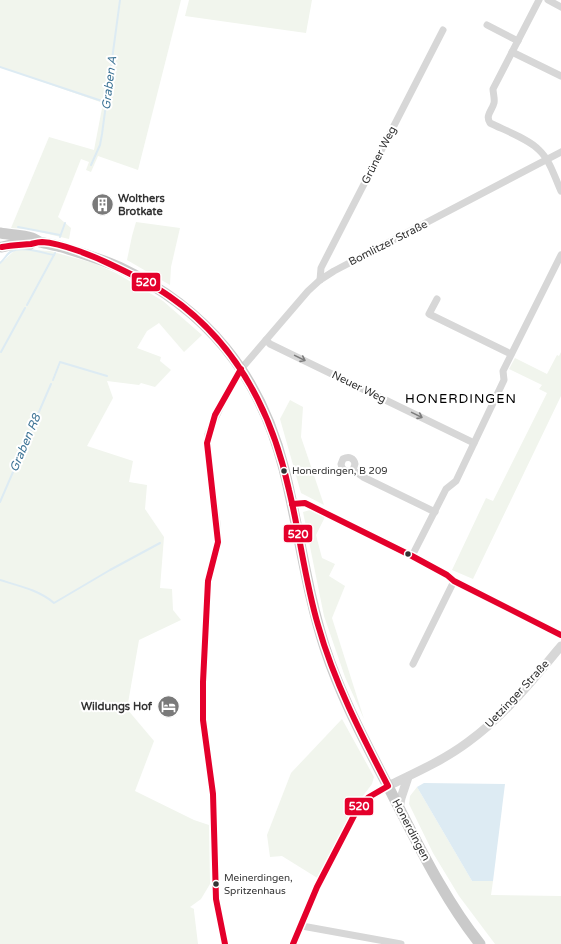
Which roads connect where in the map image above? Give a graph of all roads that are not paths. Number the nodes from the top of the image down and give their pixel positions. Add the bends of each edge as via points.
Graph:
1 (539, 0) edge
2 (548, 0) edge
3 (561, 7) edge
4 (487, 25) dead end
5 (443, 30) dead end
6 (518, 41) junction
7 (512, 52) junction
8 (561, 76) edge
9 (561, 152) edge
10 (546, 160) junction
11 (561, 191) edge
12 (0, 234) edge
13 (41, 242) junction
14 (1, 245) edge
15 (561, 255) edge
16 (320, 280) junction
17 (437, 299) dead end
18 (266, 340) junction
19 (512, 354) junction
20 (241, 369) junction
21 (474, 443) junction
22 (352, 470) dead end
23 (292, 504) junction
24 (435, 512) junction
25 (561, 635) edge
26 (561, 646) edge
27 (412, 664) dead end
28 (408, 777) junction
29 (388, 786) junction
30 (399, 808) junction
31 (302, 926) junction
32 (225, 944) edge
33 (293, 944) edge
34 (402, 944) edge
35 (480, 944) edge

1 - 6 street
2 - 3 street
4 - 6 street
5 - 16 street, Grüner Weg via 321,268
6 - 7 street
7 - 8 street
7 - 10 street via 493,89 494,103 488,120 534,145
9 - 10 street, Bomlitzer Straße
10 - 11 street
10 - 16 street, Bomlitzer Straße via 334,270
12 - 13 main road, Honerdingen via 31,238
13 - 14 main road
13 - 20 main road, Honerdingen via 115,266 172,298 208,328 230,352
15 - 19 street
16 - 18 street, Bomlitzer Straße via 296,303
17 - 19 street via 430,314
18 - 20 street, Bomlitzer Straße
18 -> 21 street, Neuer Weg
19 - 21 street via 503,371 504,380
20 - 23 main road, Honerdingen via 260,400 275,436
20 - 32 street, Bomlitzer Straße via 208,434 207,444 218,542 208,581 203,720 213,794 216,899
21 - 24 street via 456,481 446,489
22 - 24 street via 363,478
23 - 24 street via 305,503 412,556
23 - 29 main road, Honerdingen via 325,648 348,706
25 - 27 street via 454,581
26 - 28 street, Uetzinger Straße via 516,698 483,731 462,747
28 - 29 street, Uetzinger Straße
28 - 30 street
29 - 30 main road, Honerdingen
29 - 31 street via 373,793 359,806 317,887
30 - 35 main road, Honerdingen via 442,888
31 - 33 street
31 - 34 street

